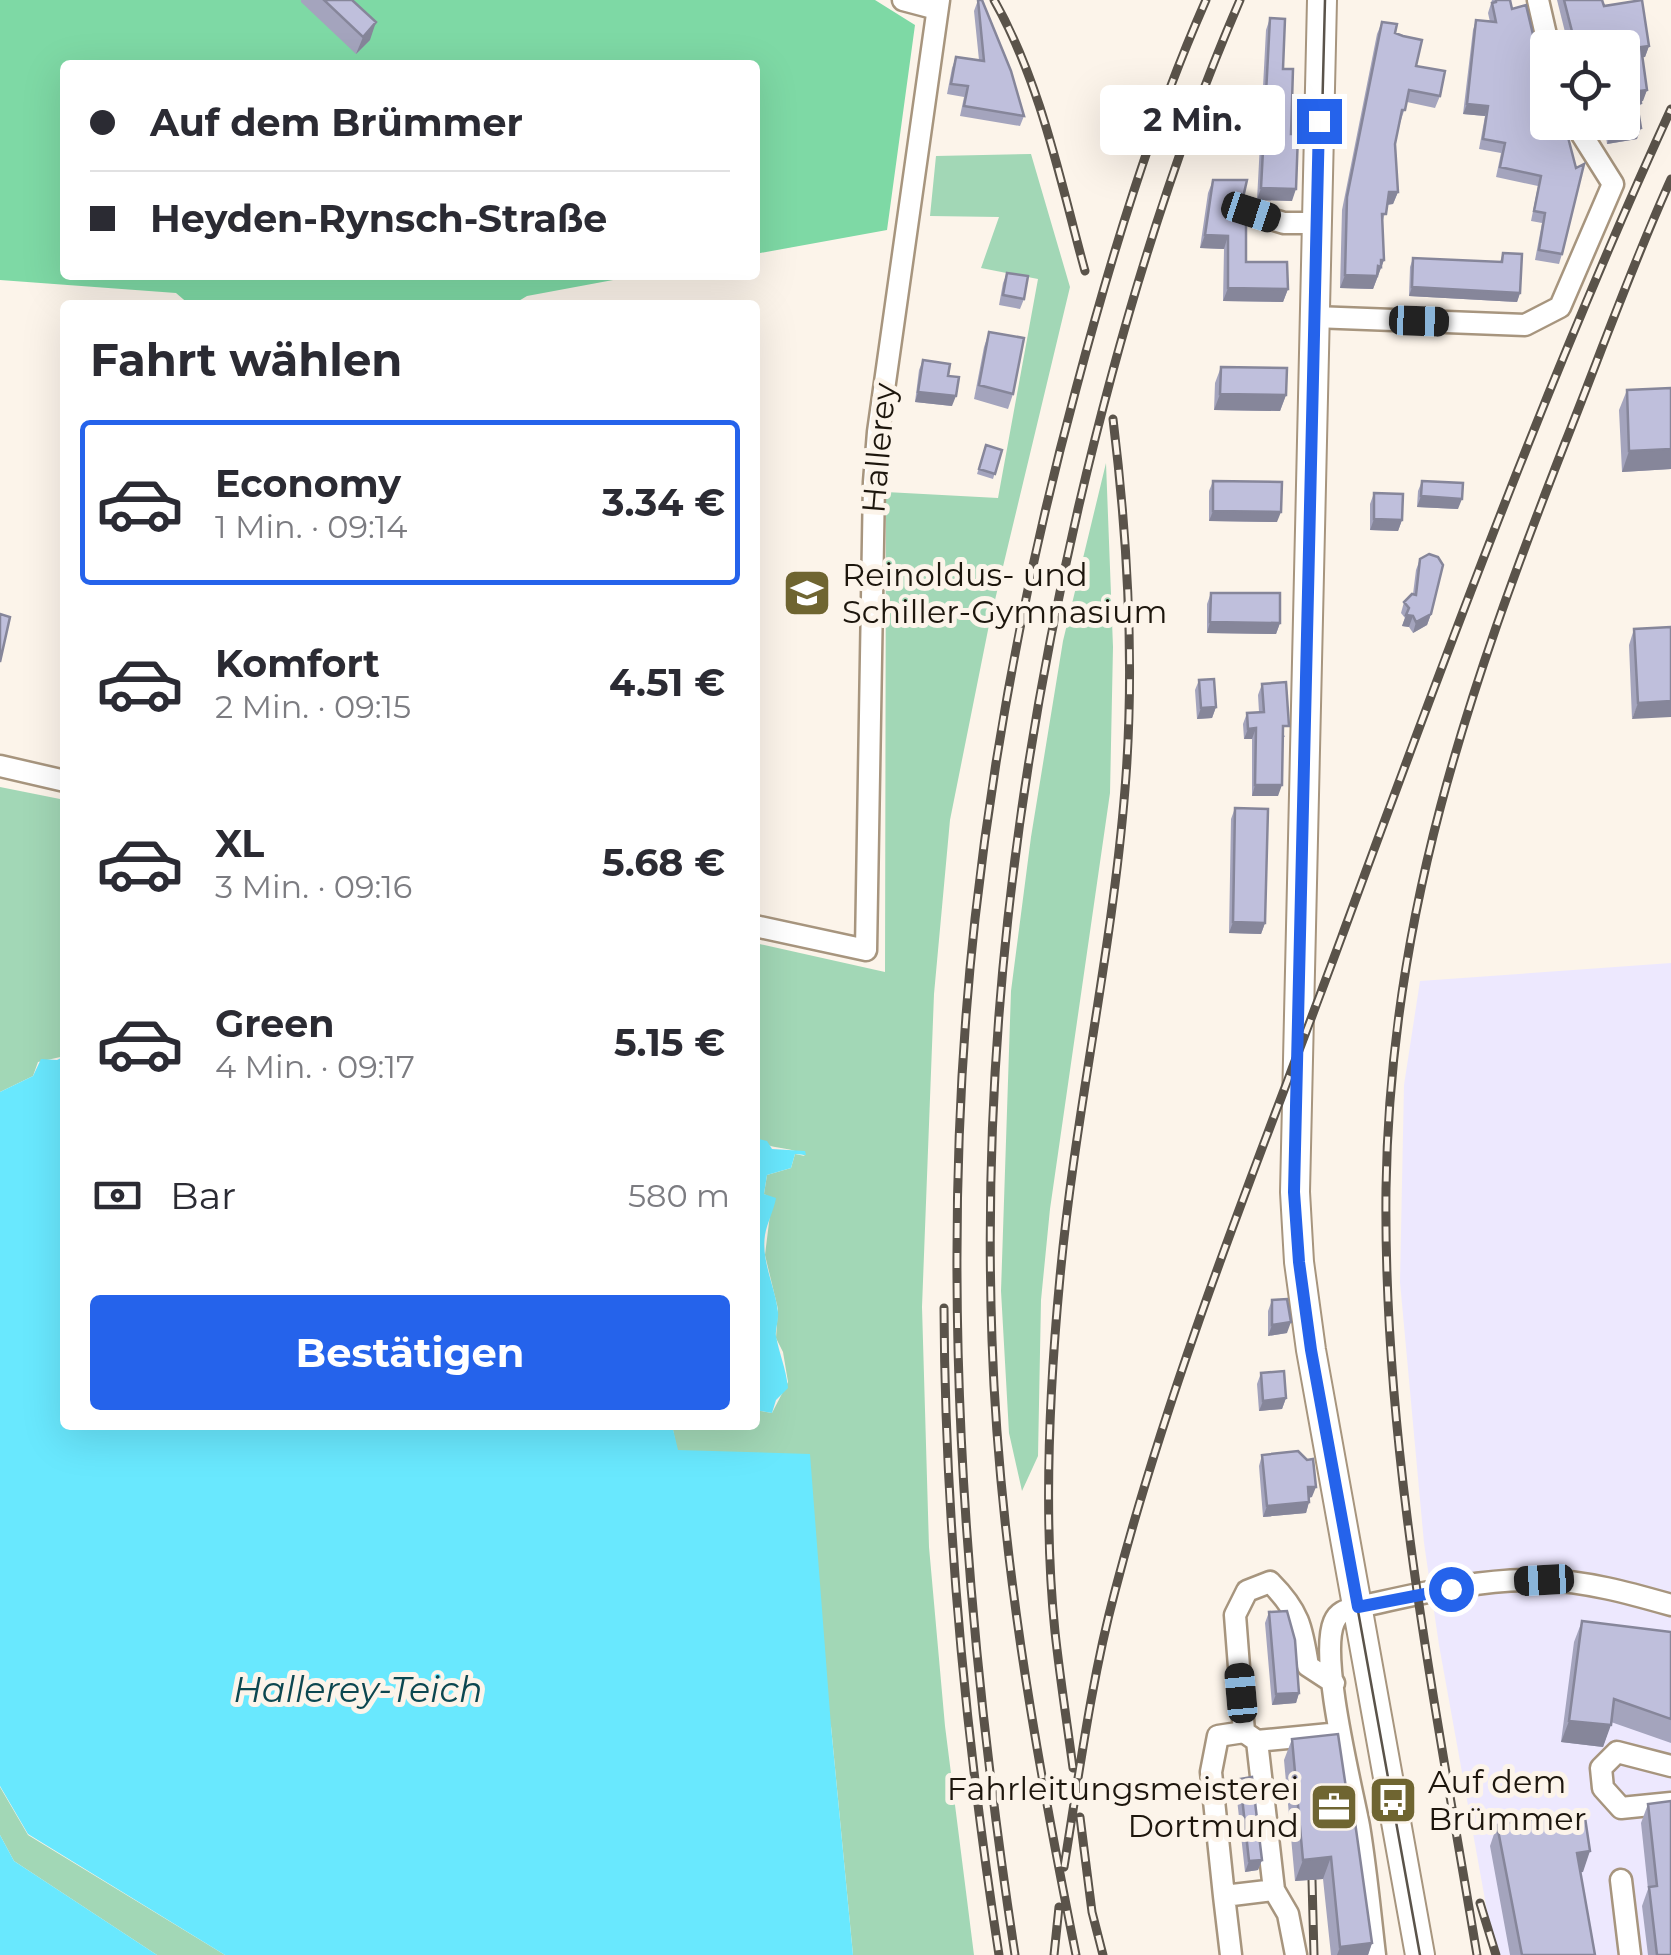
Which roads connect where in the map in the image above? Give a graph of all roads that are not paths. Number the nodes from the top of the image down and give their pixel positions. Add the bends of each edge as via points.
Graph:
1 (903, 0) edge
2 (1322, 0) edge
3 (1538, 0) edge
4 (938, 4) edge
5 (1545, 30) edge
6 (1585, 140) edge
7 (1251, 212) edge
8 (1316, 224) junction
9 (1314, 317) junction
10 (0, 766) edge
11 (60, 780) edge
12 (760, 927) edge
13 (1671, 1605) edge
14 (1358, 1607) junction
15 (1334, 1682) junction
16 (1340, 1732) junction
17 (1250, 1737) junction
18 (1671, 1766) edge
19 (1671, 1803) edge
20 (1620, 1880) dead end
21 (1274, 1890) junction
22 (1224, 1896) junction
23 (1231, 1955) edge
24 (1296, 1955) edge
25 (1375, 1955) edge
26 (1420, 1955) edge
27 (1630, 1955) edge

1 - 4 street, Hallerey
2 - 8 main road
3 - 5 street
4 - 12 street, Hallerey via 874,482 866,950
6 - 9 street via 1613,184 1560,307 1525,325
7 - 8 street
8 - 9 main road
9 - 14 main road via 1294,1192 1311,1350
10 - 11 street
13 - 14 street via 1544,1580 1487,1582
14 - 15 street via 1342,1611 1333,1624
14 - 26 main road
15 - 16 street
15 - 17 street via 1308,1666 1302,1626 1290,1602 1270,1582 1247,1591 1234,1614
16 - 17 street
16 - 25 street
17 - 21 street
17 - 22 street via 1218,1736 1213,1751
18 - 19 street via 1617,1752 1601,1768 1603,1788 1621,1808
20 - 27 street
21 - 22 street
21 - 24 street via 1288,1914
22 - 23 street

